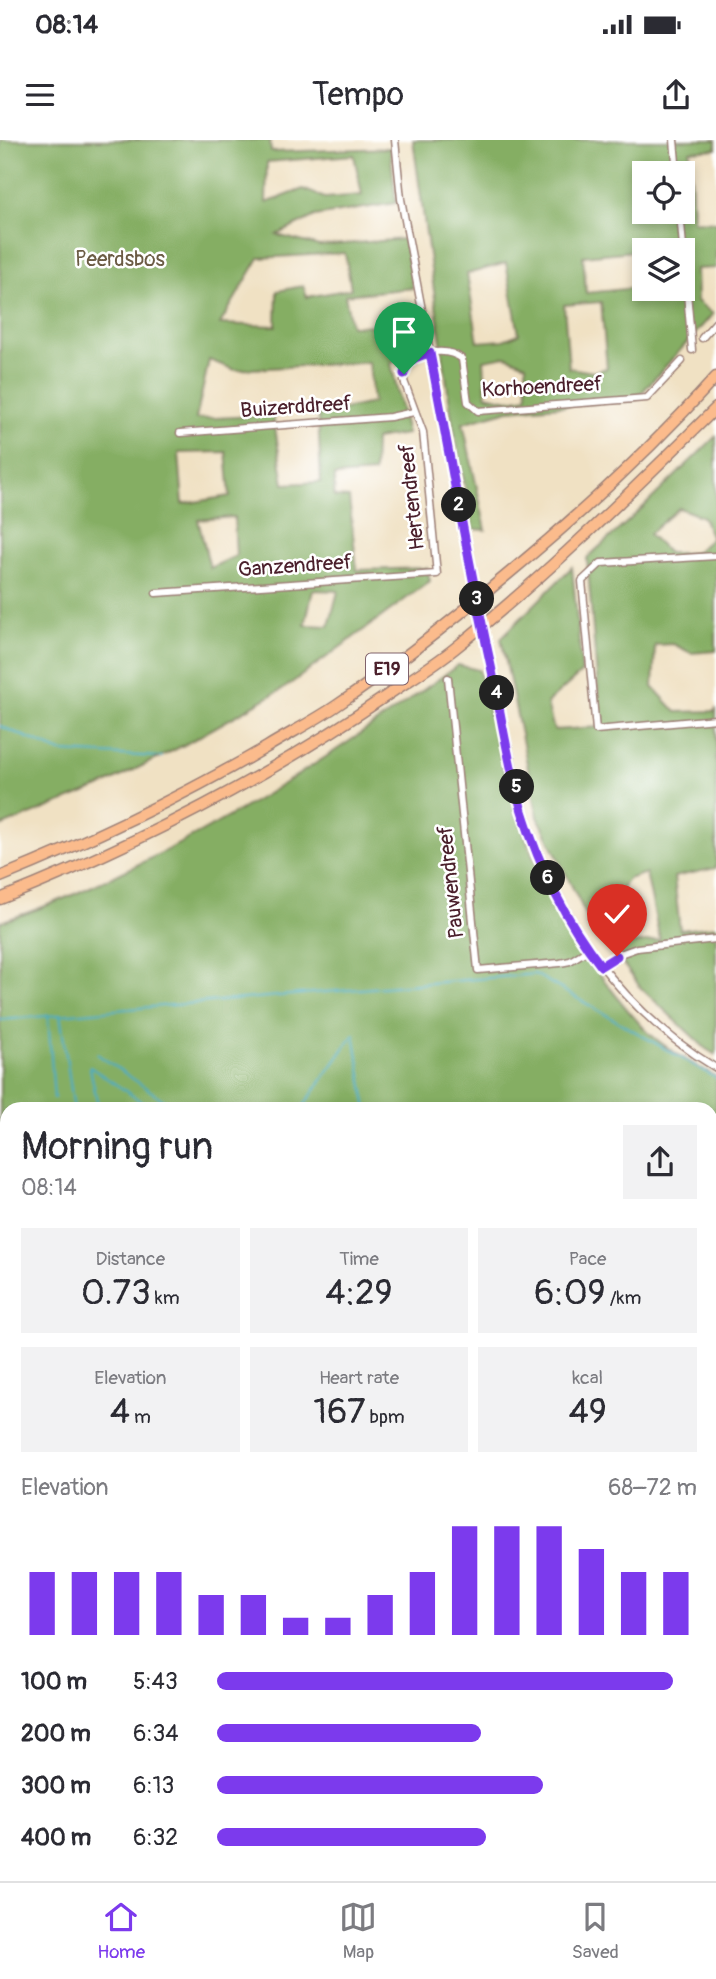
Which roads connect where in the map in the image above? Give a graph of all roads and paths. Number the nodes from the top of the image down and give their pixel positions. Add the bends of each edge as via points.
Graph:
1 (395, 140) edge
2 (674, 140) edge
3 (676, 161) edge
4 (681, 224) edge
5 (716, 322) edge
6 (702, 338) dead end
7 (692, 350) dead end
8 (430, 353) junction
9 (682, 361) dead end
10 (716, 377) edge
11 (716, 408) edge
12 (414, 412) junction
13 (180, 433) dead end
14 (716, 556) edge
15 (437, 574) joint
16 (156, 593) dead end
17 (448, 678) dead end
18 (716, 719) edge
19 (0, 877) edge
20 (0, 899) edge
21 (716, 939) edge
22 (588, 950) junction
23 (601, 966) junction
24 (716, 1068) edge

1 - 8 street, Hertendreef via 401,199
2 - 3 street
4 - 7 street
5 - 6 street
8 - 9 street, Korhoendreef via 454,353 462,359 468,402 478,411 647,398
8 - 12 street, Hertendreef via 406,364 404,381
8 - 22 street, Hertendreef, bridge via 522,811 546,874
10 - 19 highway, E19 via 632,465 546,543 439,632 334,708 152,810
11 - 20 highway, E19 via 557,563 452,650 344,725 162,827
12 - 13 street, Buizerddreef
12 - 15 street, Hertendreef via 423,432
14 - 18 street via 601,563 582,581 596,730
15 - 16 street, Ganzendreef
17 - 22 street, Pauwendreef via 478,970 560,963
21 - 23 street via 627,951
22 - 23 street, Hertendreef
23 - 24 street, Hertendreef via 652,1022

